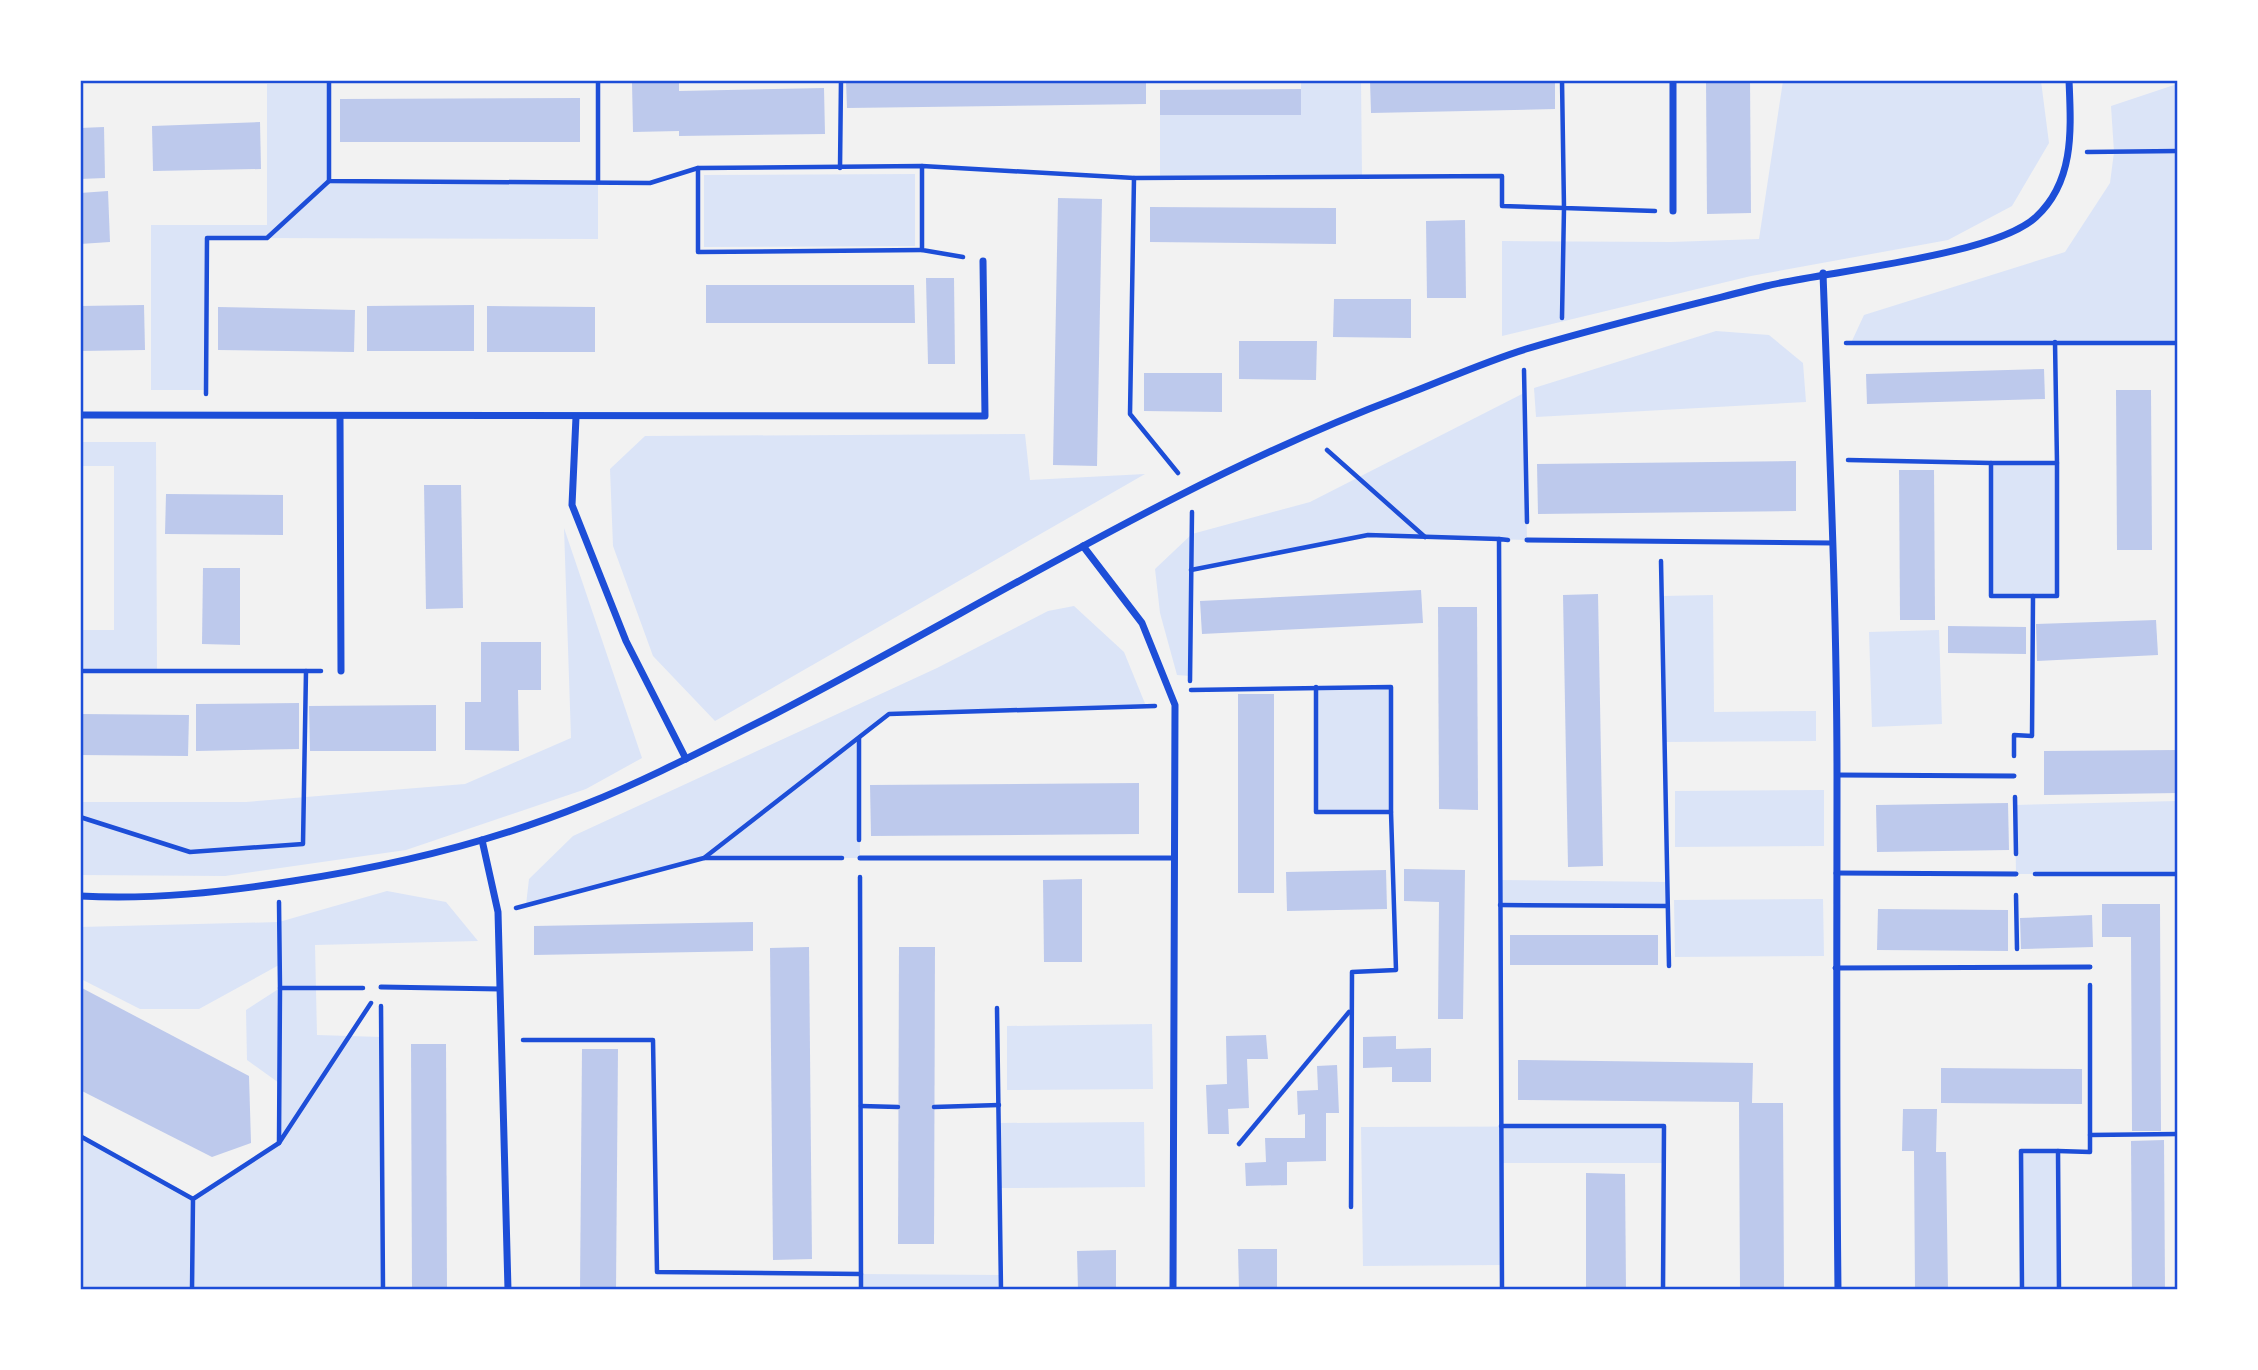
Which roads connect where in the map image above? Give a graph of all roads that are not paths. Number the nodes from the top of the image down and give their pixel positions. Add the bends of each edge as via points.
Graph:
1 (1673, 80) edge
2 (2069, 80) edge
3 (1673, 211) road end
4 (983, 261) road end
5 (1823, 273) junction
6 (80, 415) edge
7 (340, 417) junction
8 (576, 417) junction
9 (1527, 540) road end
10 (1833, 543) junction
11 (1083, 546) junction
12 (341, 671) road end
13 (685, 759) junction
14 (1837, 775) junction
15 (2014, 776) road end
16 (482, 840) junction
17 (859, 858) road end
18 (1175, 858) junction
19 (1836, 873) junction
20 (2016, 874) road end
21 (80, 896) edge
22 (2090, 967) road end
23 (1835, 968) junction
24 (381, 988) road end
25 (500, 989) junction
26 (508, 1290) edge
27 (1173, 1290) edge
28 (1838, 1290) edge

1 - 3 street
2 - 5 street via 2071,152 2051,198 2036,217 1996,240
4 - 8 street via 985,416
5 - 10 street
5 - 11 street via 1524,350 1342,419
6 - 7 street
7 - 8 street
7 - 12 street
8 - 13 street via 572,505 626,641
9 - 10 lane
10 - 14 street
11 - 13 street via 903,648
11 - 18 street via 1142,623 1175,705
13 - 16 street via 586,804
14 - 15 lane
14 - 19 street
16 - 21 street via 411,860 220,892
16 - 25 street via 498,912
17 - 18 lane
18 - 27 street
19 - 20 lane
19 - 23 street
22 - 23 lane
23 - 28 street
24 - 25 lane
25 - 26 street

